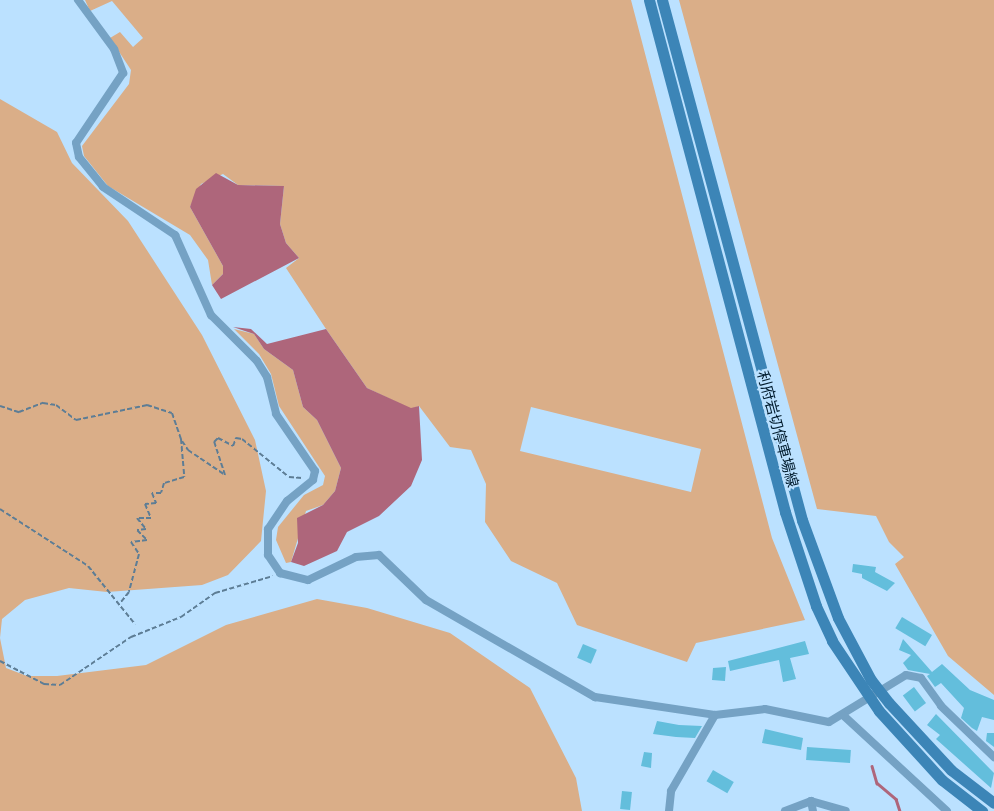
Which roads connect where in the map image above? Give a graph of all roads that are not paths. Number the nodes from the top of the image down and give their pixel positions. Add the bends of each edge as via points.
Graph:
1 (78, 0) edge
2 (649, 0) edge
3 (662, 0) edge
4 (880, 691) junction
5 (870, 698) junction
6 (714, 715) junction
7 (844, 716) junction
8 (994, 757) edge
9 (811, 801) junction
10 (994, 803) edge
11 (669, 811) edge
12 (785, 811) edge
13 (813, 811) edge
14 (846, 811) edge
15 (947, 811) edge
16 (982, 811) edge

1 - 6 street via 114,49 123,73 76,144 79,158 103,187 175,235 186,250 211,315 257,361 267,377 276,414 311,462 313,480 287,501 268,530 268,555 280,573 308,580 356,557 379,555 426,600 595,697
2 - 5 main road, 利府岩切停車場線 via 803,570 832,640
3 - 4 main road, 利府岩切停車場線 via 805,528 838,618
4 - 5 street
4 - 8 street via 906,675 920,678 941,706
4 - 10 main road, 利府岩切停車場線 via 951,770
5 - 7 street
5 - 16 main road, 利府岩切停車場線 via 914,752
6 - 7 street via 765,709 829,722
6 - 11 street via 671,791
7 - 15 street
9 - 12 street
9 - 13 street
9 - 14 street

